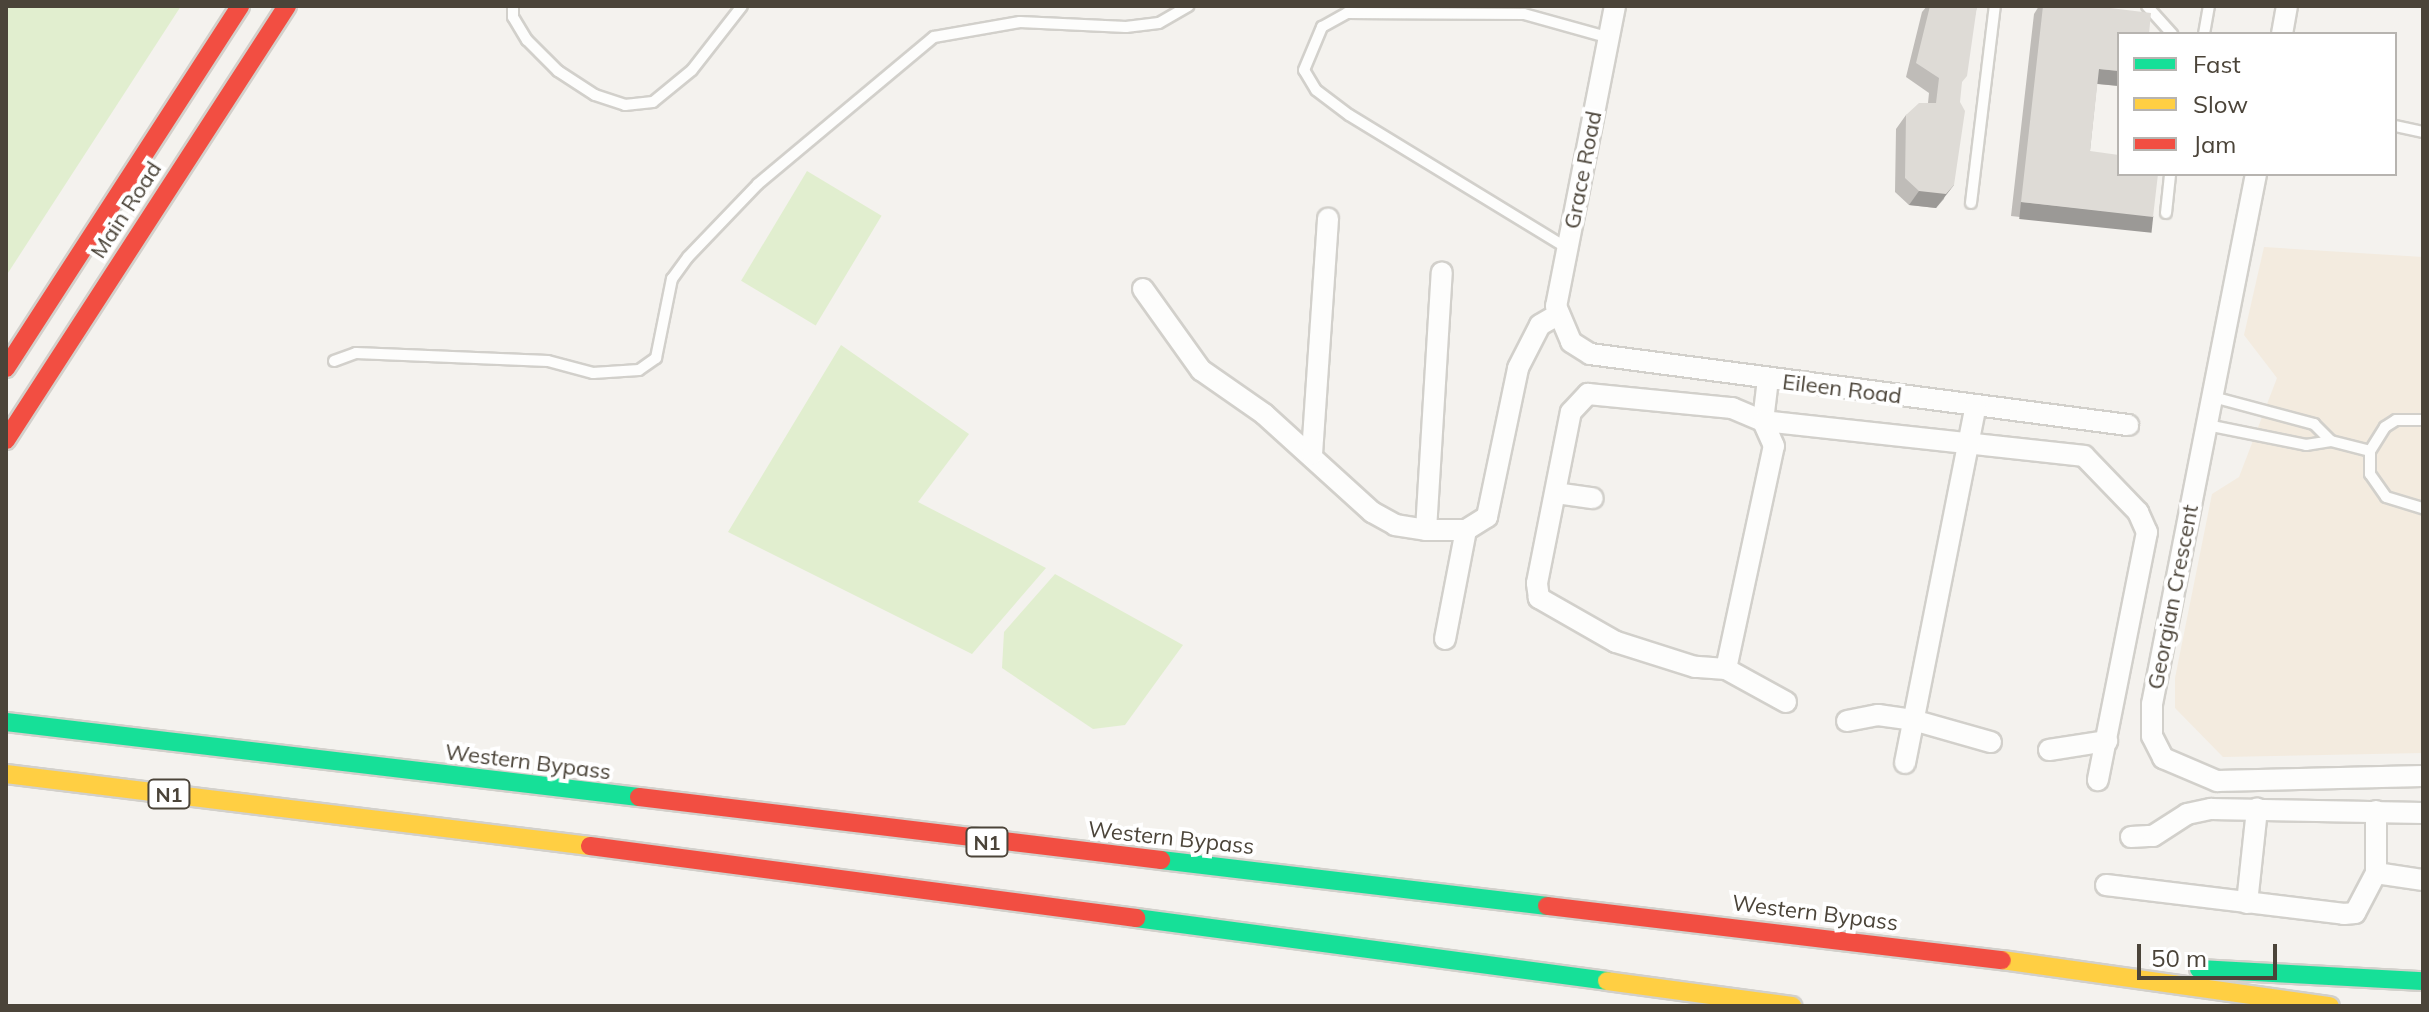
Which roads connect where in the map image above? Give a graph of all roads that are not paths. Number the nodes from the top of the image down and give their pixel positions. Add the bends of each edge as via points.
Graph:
1 (240, 6) edge
2 (287, 6) edge
3 (513, 6) edge
4 (742, 6) edge
5 (1188, 6) edge
6 (1615, 6) edge
7 (1995, 6) edge
8 (2147, 6) edge
9 (2209, 6) edge
10 (2287, 6) edge
11 (2170, 32) edge
12 (2204, 32) edge
13 (2282, 32) edge
14 (1610, 38) junction
15 (2397, 126) edge
16 (2423, 132) edge
17 (2170, 176) edge
18 (2256, 176) edge
19 (1971, 203) dead end
20 (2166, 213) dead end
21 (1328, 219) dead end
22 (1567, 248) junction
23 (1442, 272) dead end
24 (1143, 289) dead end
25 (1562, 323) junction
26 (334, 361) dead end
27 (6, 368) edge
28 (1768, 379) junction
29 (2213, 397) junction
30 (1976, 406) junction
31 (2423, 420) edge
32 (1763, 421) junction
33 (2128, 425) dead end
34 (2207, 425) junction
35 (6, 440) edge
36 (2331, 441) junction
37 (1969, 442) junction
38 (2370, 451) junction
39 (1312, 454) junction
40 (1556, 493) junction
41 (1593, 498) dead end
42 (2423, 508) edge
43 (1426, 530) junction
44 (1466, 530) junction
45 (1445, 639) dead end
46 (1726, 669) junction
47 (1786, 702) dead end
48 (1913, 720) junction
49 (1847, 721) dead end
50 (6, 722) edge
51 (2107, 741) junction
52 (1991, 742) dead end
53 (2049, 750) dead end
54 (1905, 763) dead end
55 (6, 774) edge
56 (2423, 776) edge
57 (2098, 780) dead end
58 (2257, 809) junction
59 (2376, 811) junction
60 (2423, 813) edge
61 (2131, 837) dead end
62 (2376, 873) junction
63 (2423, 880) edge
64 (2106, 885) dead end
65 (2247, 903) junction
66 (1970, 956) junction
67 (2423, 981) edge
68 (1792, 1006) edge
69 (2330, 1006) edge

1 - 27 main road, Main Road
2 - 35 main road, Main Road
3 - 4 lane via 513,17 527,40 558,71 595,95 625,105 653,102 692,70
5 - 26 lane via 1159,23 1126,27 1020,22 934,37 758,184 688,257 672,279 656,358 639,370 593,373 548,361 356,353
6 - 14 street, Grace Road
7 - 19 lane
8 - 11 lane
9 - 12 lane
10 - 13 street
14 - 22 street, Grace Road
14 - 22 lane via 1524,14 1347,13 1322,27 1304,70 1316,90 1349,115
15 - 16 lane
17 - 20 lane
18 - 29 street, Georgian Crescent
21 - 39 street
22 - 25 street, Grace Road
23 - 43 street
24 - 39 street via 1193,363
25 - 28 street, Eileen Road via 1590,354
25 - 44 street via 1531,337 1518,368 1489,510 1481,523
28 - 30 street, Eileen Road
28 - 32 street
29 - 34 street, Georgian Crescent
29 - 36 lane via 2314,424
30 - 33 street, Eileen Road
30 - 37 street
31 - 38 lane via 2396,420 2377,436
32 - 37 street
32 - 40 street via 1732,408 1588,394 1571,412
32 - 46 street via 1774,446
34 - 36 lane via 2306,445
34 - 56 street, Georgian Crescent via 2152,704 2152,736 2163,758 2217,781
36 - 38 lane
37 - 48 street
37 - 51 street via 2080,454 2145,523 2147,542
38 - 42 lane via 2373,486 2394,501
39 - 43 street via 1343,489 1382,519
40 - 41 street
40 - 46 street via 1537,583 1539,598 1616,642 1695,667
43 - 44 street
44 - 45 street
46 - 47 street
48 - 49 street via 1878,715
48 - 52 street
48 - 54 street
50 - 66 main road, Western Bypass / N1
51 - 53 street
51 - 57 street
55 - 68 main road, N1 via 626,850
58 - 59 street
58 - 61 street via 2187,814 2153,836
58 - 65 street
59 - 60 street
59 - 62 street
62 - 63 street
62 - 65 street via 2355,913
64 - 65 street
66 - 67 main road
66 - 69 main road, Western Bypass / N1

